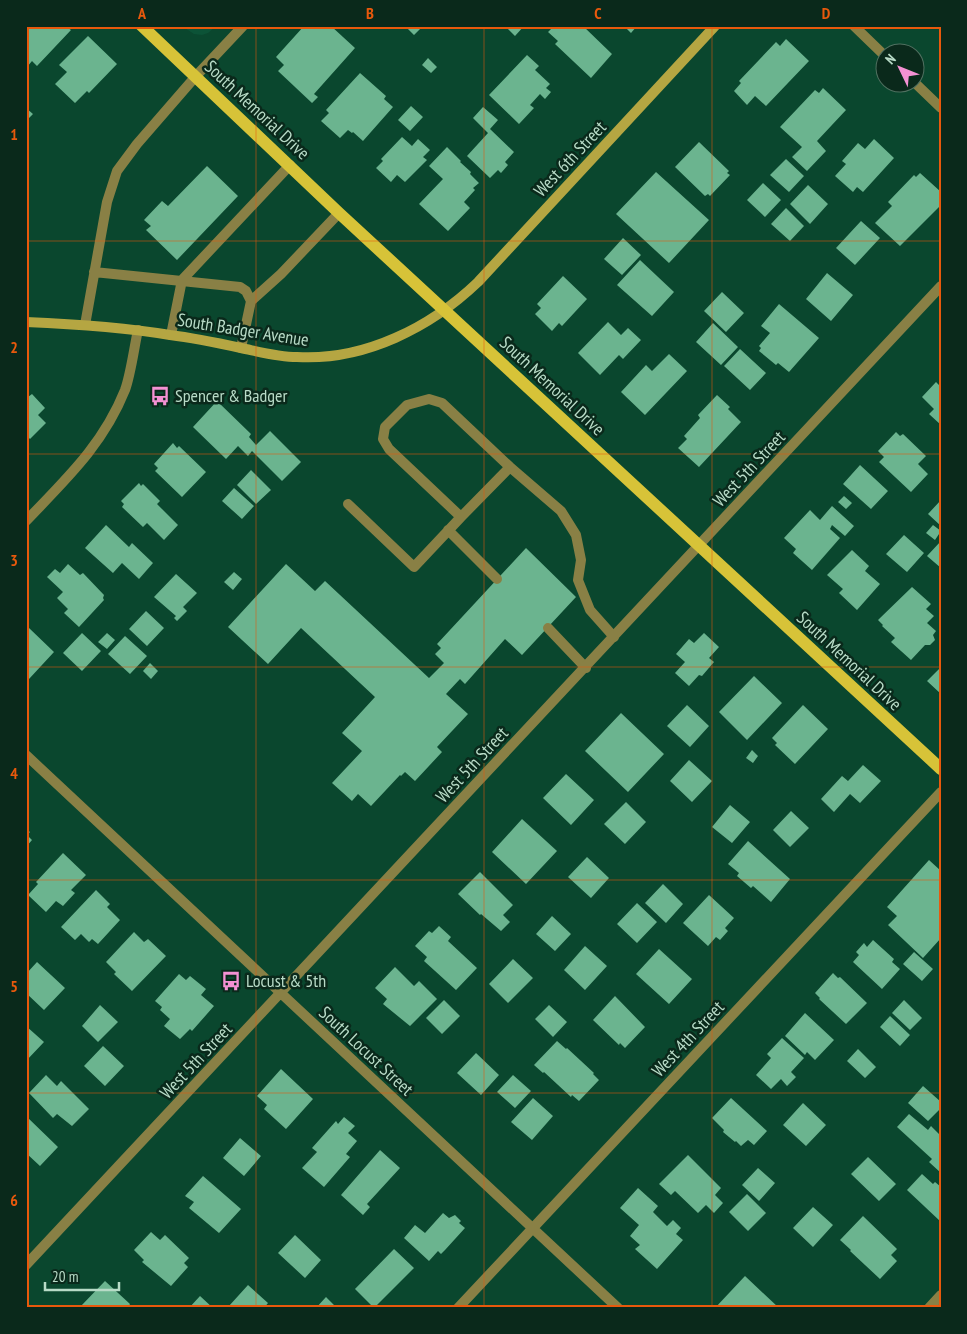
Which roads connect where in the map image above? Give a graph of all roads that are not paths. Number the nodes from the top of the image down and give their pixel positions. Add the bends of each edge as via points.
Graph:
1 (142, 26) edge
2 (243, 26) edge
3 (715, 26) edge
4 (854, 26) edge
5 (874, 45) edge
6 (196, 76) junction
7 (924, 92) edge
8 (941, 108) edge
9 (290, 165) junction
10 (339, 214) junction
11 (94, 272) junction
12 (182, 280) junction
13 (941, 286) edge
14 (251, 301) junction
15 (445, 310) junction
16 (26, 322) edge
17 (86, 325) junction
18 (138, 330) junction
19 (171, 335) junction
20 (241, 348) junction
21 (510, 467) junction
22 (348, 504) dead end
23 (461, 517) junction
24 (26, 521) edge
25 (448, 530) junction
26 (698, 547) junction
27 (497, 579) dead end
28 (548, 628) dead end
29 (614, 638) junction
30 (586, 668) junction
31 (26, 755) edge
32 (941, 769) edge
33 (941, 792) edge
34 (280, 994) junction
35 (533, 1228) junction
36 (26, 1265) edge
37 (941, 1295) edge
38 (458, 1308) edge
39 (618, 1308) edge
40 (929, 1308) edge

1 - 6 main road, South Memorial Drive
2 - 6 street
3 - 15 main road, West 6th Street via 478,282
4 - 5 street
6 - 9 main road, South Memorial Drive
6 - 11 street via 117,170 107,202
7 - 8 street
9 - 10 main road, South Memorial Drive
9 - 12 street
10 - 14 street
10 - 15 main road, South Memorial Drive
11 - 12 street
11 - 17 street
12 - 14 street via 237,285 246,291
12 - 19 street
13 - 26 street, West 5th Street
14 - 20 street
15 - 20 main road, South Badger Avenue via 387,342 324,358 296,358
15 - 26 main road, South Memorial Drive
16 - 17 main road, South Badger Avenue
17 - 18 main road, South Badger Avenue
18 - 19 main road, South Badger Avenue
18 - 24 street via 126,388 111,422 82,464
19 - 20 main road, South Badger Avenue
21 - 23 street
21 - 23 street via 442,403 429,399 407,405 384,427 382,439 389,449
21 - 29 street via 561,511 576,535 581,560 578,580 590,610
22 - 25 street via 414,567
23 - 25 street
25 - 27 street
26 - 29 street, West 5th Street
26 - 32 main road, South Memorial Drive
28 - 30 street
29 - 30 street, West 5th Street
30 - 34 street, West 5th Street
31 - 34 street, South Locust Street
33 - 35 street, West 4th Street
34 - 35 street, South Locust Street
34 - 36 street, West 5th Street
35 - 38 street, West 4th Street
35 - 39 street, South Locust Street
37 - 40 street

